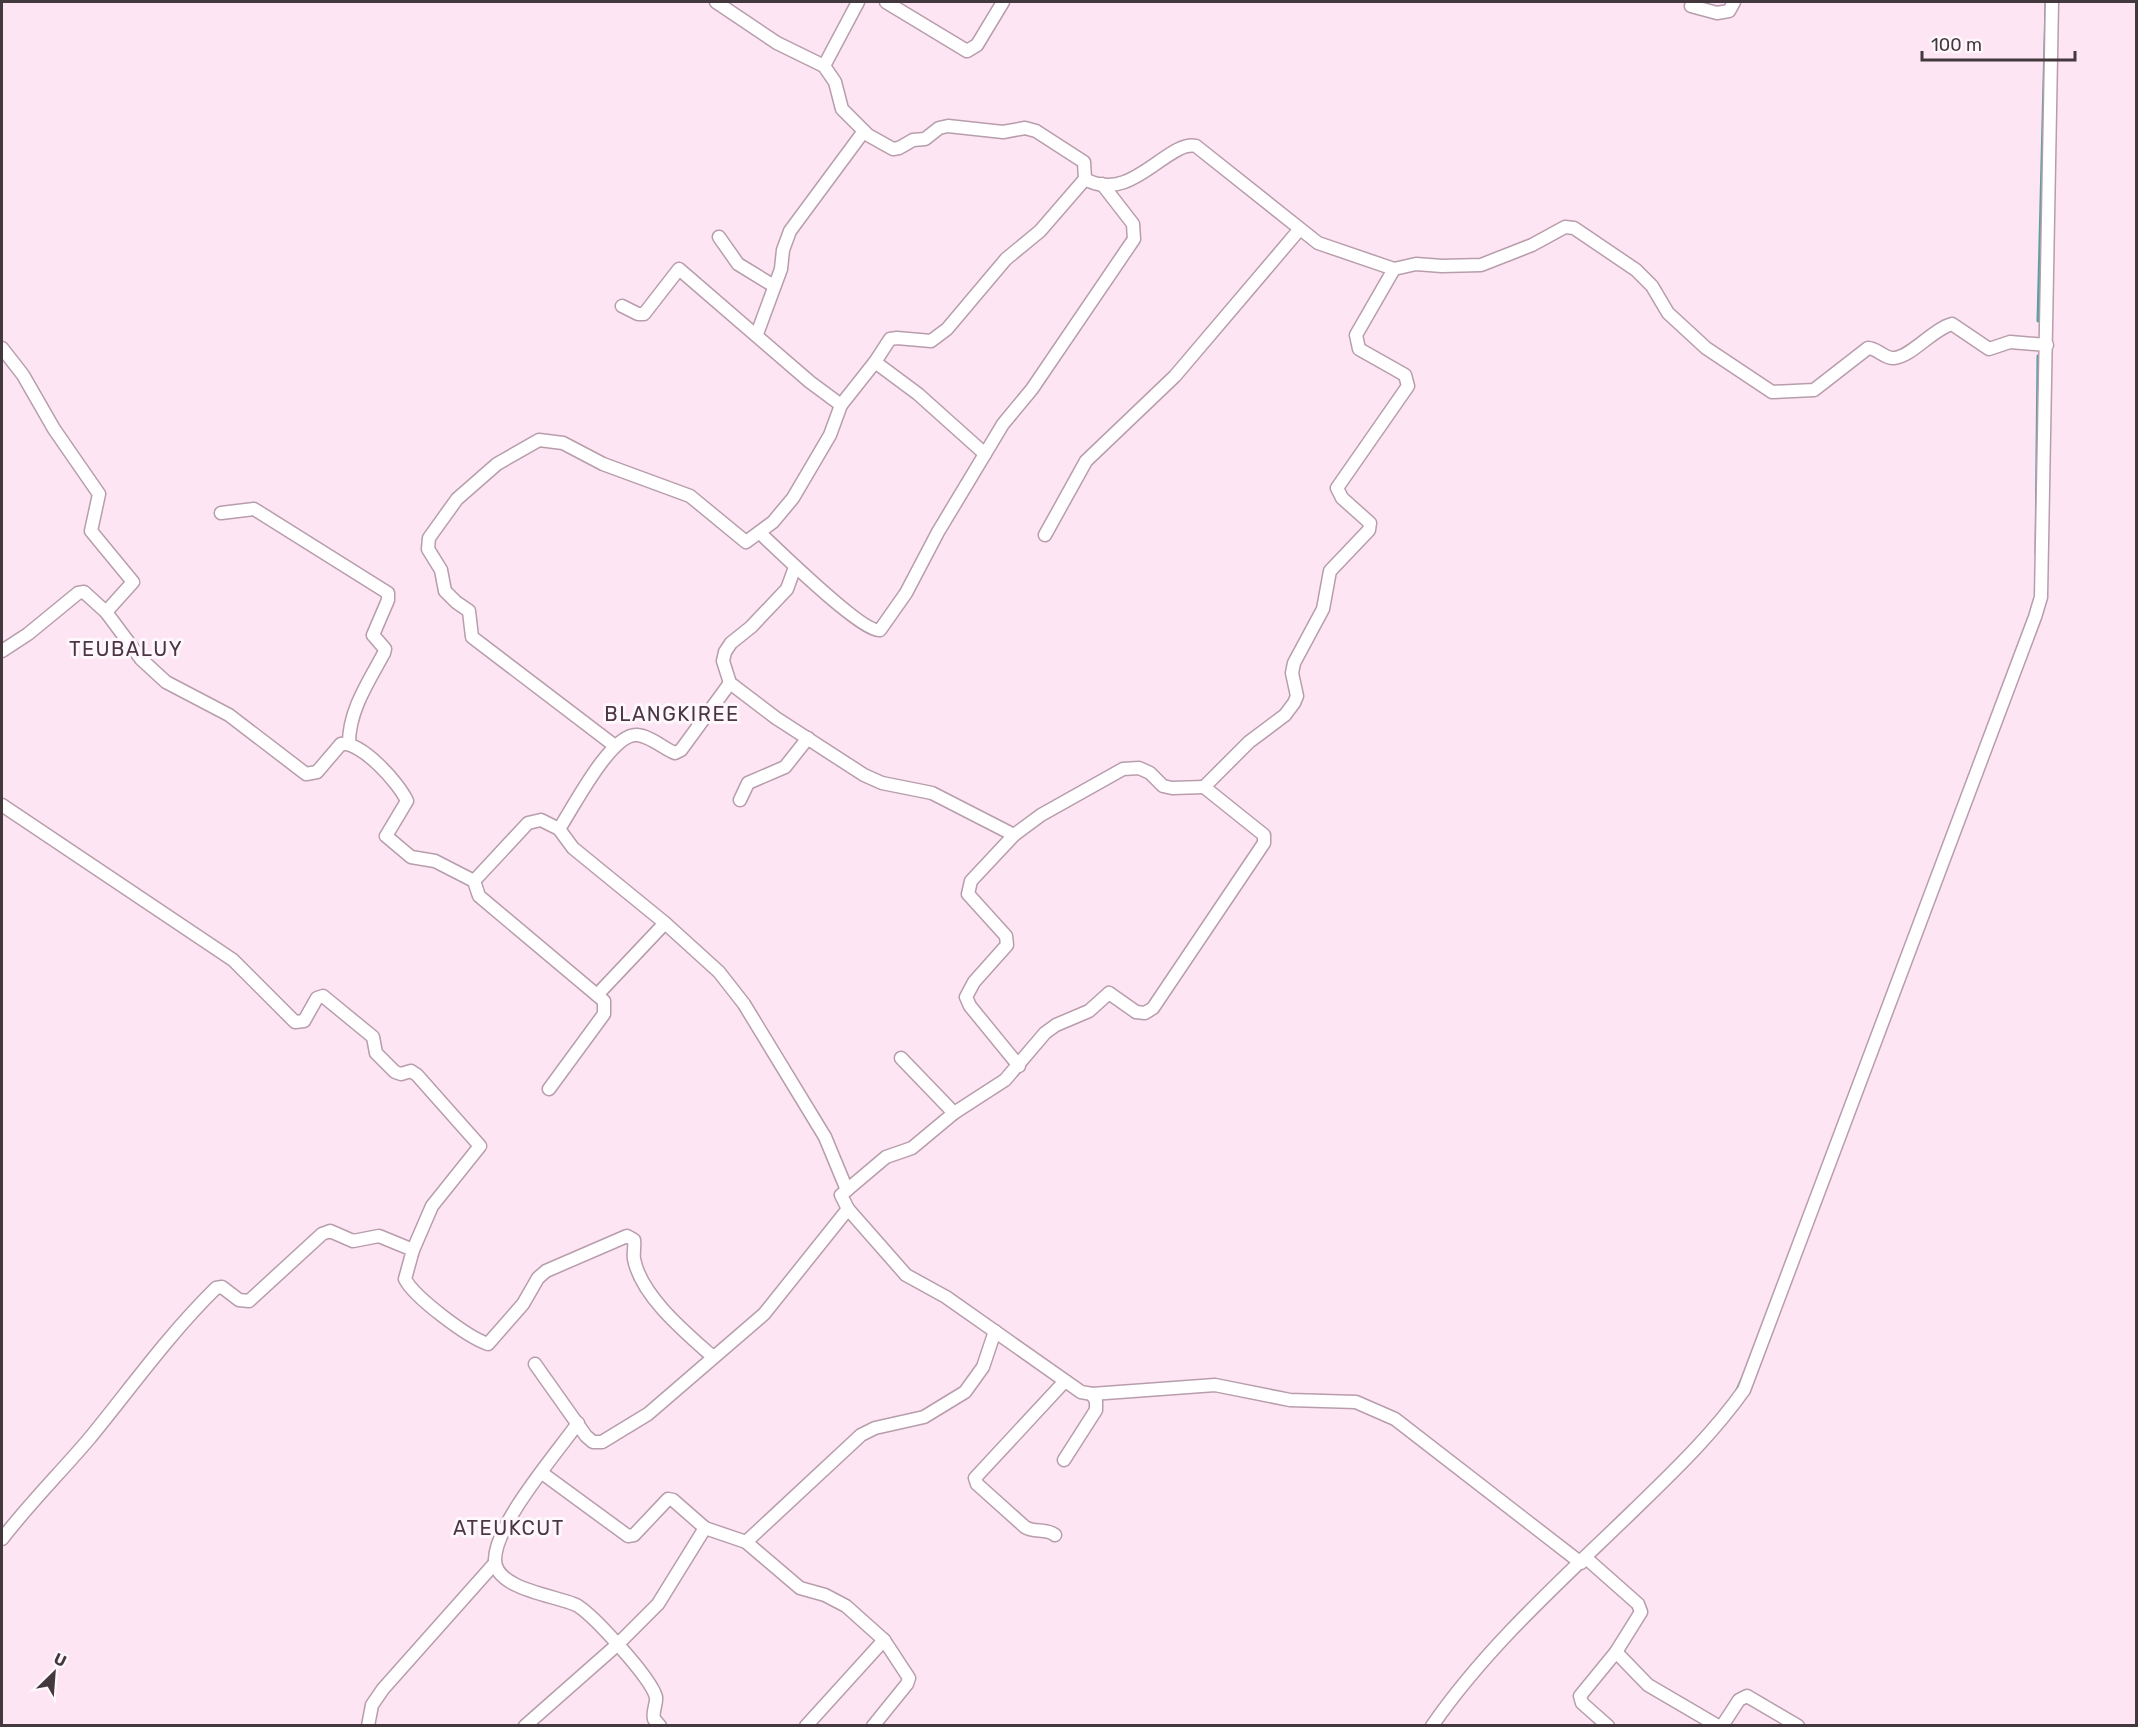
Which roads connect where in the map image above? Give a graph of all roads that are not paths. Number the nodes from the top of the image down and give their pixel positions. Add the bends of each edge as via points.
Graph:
1 (716, 2) edge
2 (858, 2) edge
3 (886, 2) edge
4 (1003, 2) edge
5 (1734, 2) edge
6 (2052, 2) edge
7 (1691, 6) dead end
8 (824, 66) junction
9 (864, 131) junction
10 (1085, 179) junction
11 (1102, 184) junction
12 (1299, 230) junction
13 (719, 237) dead end
14 (1394, 269) junction
15 (774, 286) junction
16 (622, 306) dead end
17 (757, 334) junction
18 (2047, 345) junction
19 (2, 348) edge
20 (875, 362) junction
21 (841, 405) junction
22 (985, 454) junction
23 (221, 513) dead end
24 (760, 534) junction
25 (1045, 535) dead end
26 (795, 567) junction
27 (106, 612) junction
28 (2, 651) edge
29 (730, 683) junction
30 (808, 738) junction
31 (349, 743) junction
32 (615, 746) junction
33 (1204, 787) junction
34 (740, 800) dead end
35 (2, 805) edge
36 (559, 830) junction
37 (1014, 835) junction
38 (474, 881) junction
39 (665, 923) junction
40 (597, 995) junction
41 (902, 1058) dead end
42 (1019, 1066) junction
43 (549, 1089) dead end
44 (954, 1113) junction
45 (847, 1190) junction
46 (848, 1209) junction
47 (412, 1250) junction
48 (994, 1331) junction
49 (712, 1357) junction
50 (535, 1364) dead end
51 (1065, 1381) junction
52 (1092, 1394) junction
53 (578, 1423) junction
54 (1064, 1460) dead end
55 (542, 1473) junction
56 (705, 1528) junction
57 (1055, 1535) dead end
58 (2, 1539) edge
59 (746, 1542) junction
60 (1583, 1560) junction
61 (495, 1563) junction
62 (884, 1640) junction
63 (618, 1644) junction
64 (1616, 1652) junction
65 (368, 1725) edge
66 (525, 1725) edge
67 (660, 1725) edge
68 (806, 1725) edge
69 (873, 1725) edge
70 (1432, 1725) edge
71 (1608, 1725) edge
72 (1720, 1725) edge
73 (1798, 1725) edge

1 - 8 street via 777,43
2 - 8 street
3 - 4 street via 967,51 976,45
5 - 7 street via 1729,11 1717,14
6 - 18 street
8 - 9 street via 835,82 842,110
9 - 10 street via 896,149 913,140 925,140 948,126 1004,132 1025,128 1082,159
9 - 15 street via 790,231
10 - 11 street
10 - 20 street via 947,328 931,341 890,339
11 - 12 street via 1136,177 1181,148 1196,146
11 - 22 street via 1133,224 1134,239
12 - 14 street via 1332,249
12 - 25 street via 1175,376 1086,461
13 - 15 street via 738,264
14 - 18 street via 1416,264 1481,265 1533,245 1565,227 1574,228 1636,270 1652,286 1668,313 1706,348 1756,383 1780,393 1814,390 1868,348 1899,357 1952,324 1989,349 2010,342
14 - 33 street via 1355,342 1359,349 1405,375 1408,386 1337,488 1342,498 1370,523 1369,530 1330,571 1323,609 1294,663 1294,703
15 - 17 street
16 - 17 street via 644,314 679,269
17 - 21 street
18 - 60 street via 2041,597 1765,1338 1744,1389 1725,1416 1684,1462
19 - 27 street via 99,494 90,531 133,582
20 - 21 street
20 - 22 street via 918,394
21 - 24 street via 830,435 793,498
22 - 26 street via 906,593 880,630 869,628
23 - 31 street via 254,509 267,515 388,593 373,635 384,653 357,704
24 - 26 street
24 - 32 street via 746,542 690,496 603,464 563,443 539,440 497,464 457,499 429,538 428,549 441,570 445,591 469,611 472,637
26 - 29 street via 787,589 725,652 723,661
27 - 28 street via 84,592 78,593
27 - 31 street via 141,658 166,682 229,714 298,771 314,774 339,746
29 - 30 street
29 - 32 street via 681,750 675,753 634,735
30 - 34 street via 785,767 747,783
30 - 37 street via 864,775 882,783 932,793
31 - 38 street via 372,758 406,797 406,804 386,832 387,838 411,857 435,861
32 - 36 street
33 - 37 street via 1163,786 1150,773 1131,767 1041,815
33 - 42 street via 1265,840 1165,994 1145,1013 1136,1012 1109,993 1089,1011 1056,1024
35 - 47 street via 232,960 295,1022 304,1021 317,998 323,996 373,1037 376,1053 395,1072 411,1071 417,1075 480,1146 437,1199
36 - 38 street via 541,820 528,823
36 - 39 street via 573,848
37 - 42 street via 970,881 968,894 1006,936 1007,945 974,982 966,997
38 - 40 street via 479,896
39 - 40 street
39 - 45 street via 719,972 744,1004 825,1137
40 - 43 street via 604,1001 604,1014
41 - 44 street
42 - 44 street via 1005,1080
44 - 45 street via 912,1148 886,1157
45 - 46 street via 841,1195
46 - 48 street via 906,1275
46 - 49 street via 764,1314
47 - 49 street via 405,1279 411,1290 488,1344 524,1304 546,1271 631,1237 634,1258 654,1297 670,1320
47 - 58 street via 379,1236 353,1241 330,1231 249,1301 239,1300 222,1287 216,1288
48 - 51 street
48 - 59 street via 983,1367 965,1392 924,1417 874,1428 861,1435
49 - 53 street via 648,1414 602,1442 593,1442
50 - 53 street
51 - 52 street
51 - 57 street via 975,1478 1025,1527
52 - 54 street via 1096,1410
52 - 60 street via 1215,1385 1290,1400 1356,1402 1395,1419
53 - 55 street
55 - 56 street via 628,1536 634,1535 668,1499
55 - 61 street via 505,1526
56 - 59 street
56 - 63 street via 658,1604
59 - 62 street via 800,1588 846,1606
60 - 64 street via 1638,1604 1641,1612
60 - 70 street via 1496,1648
61 - 63 street via 513,1583 550,1599 577,1605
61 - 65 street via 383,1689 372,1705
62 - 68 street
62 - 69 street via 909,1678
63 - 66 street
63 - 67 street via 656,1697 654,1719
64 - 71 street via 1580,1696 1582,1703
64 - 72 street via 1648,1685
72 - 73 street via 1739,1700 1747,1696

